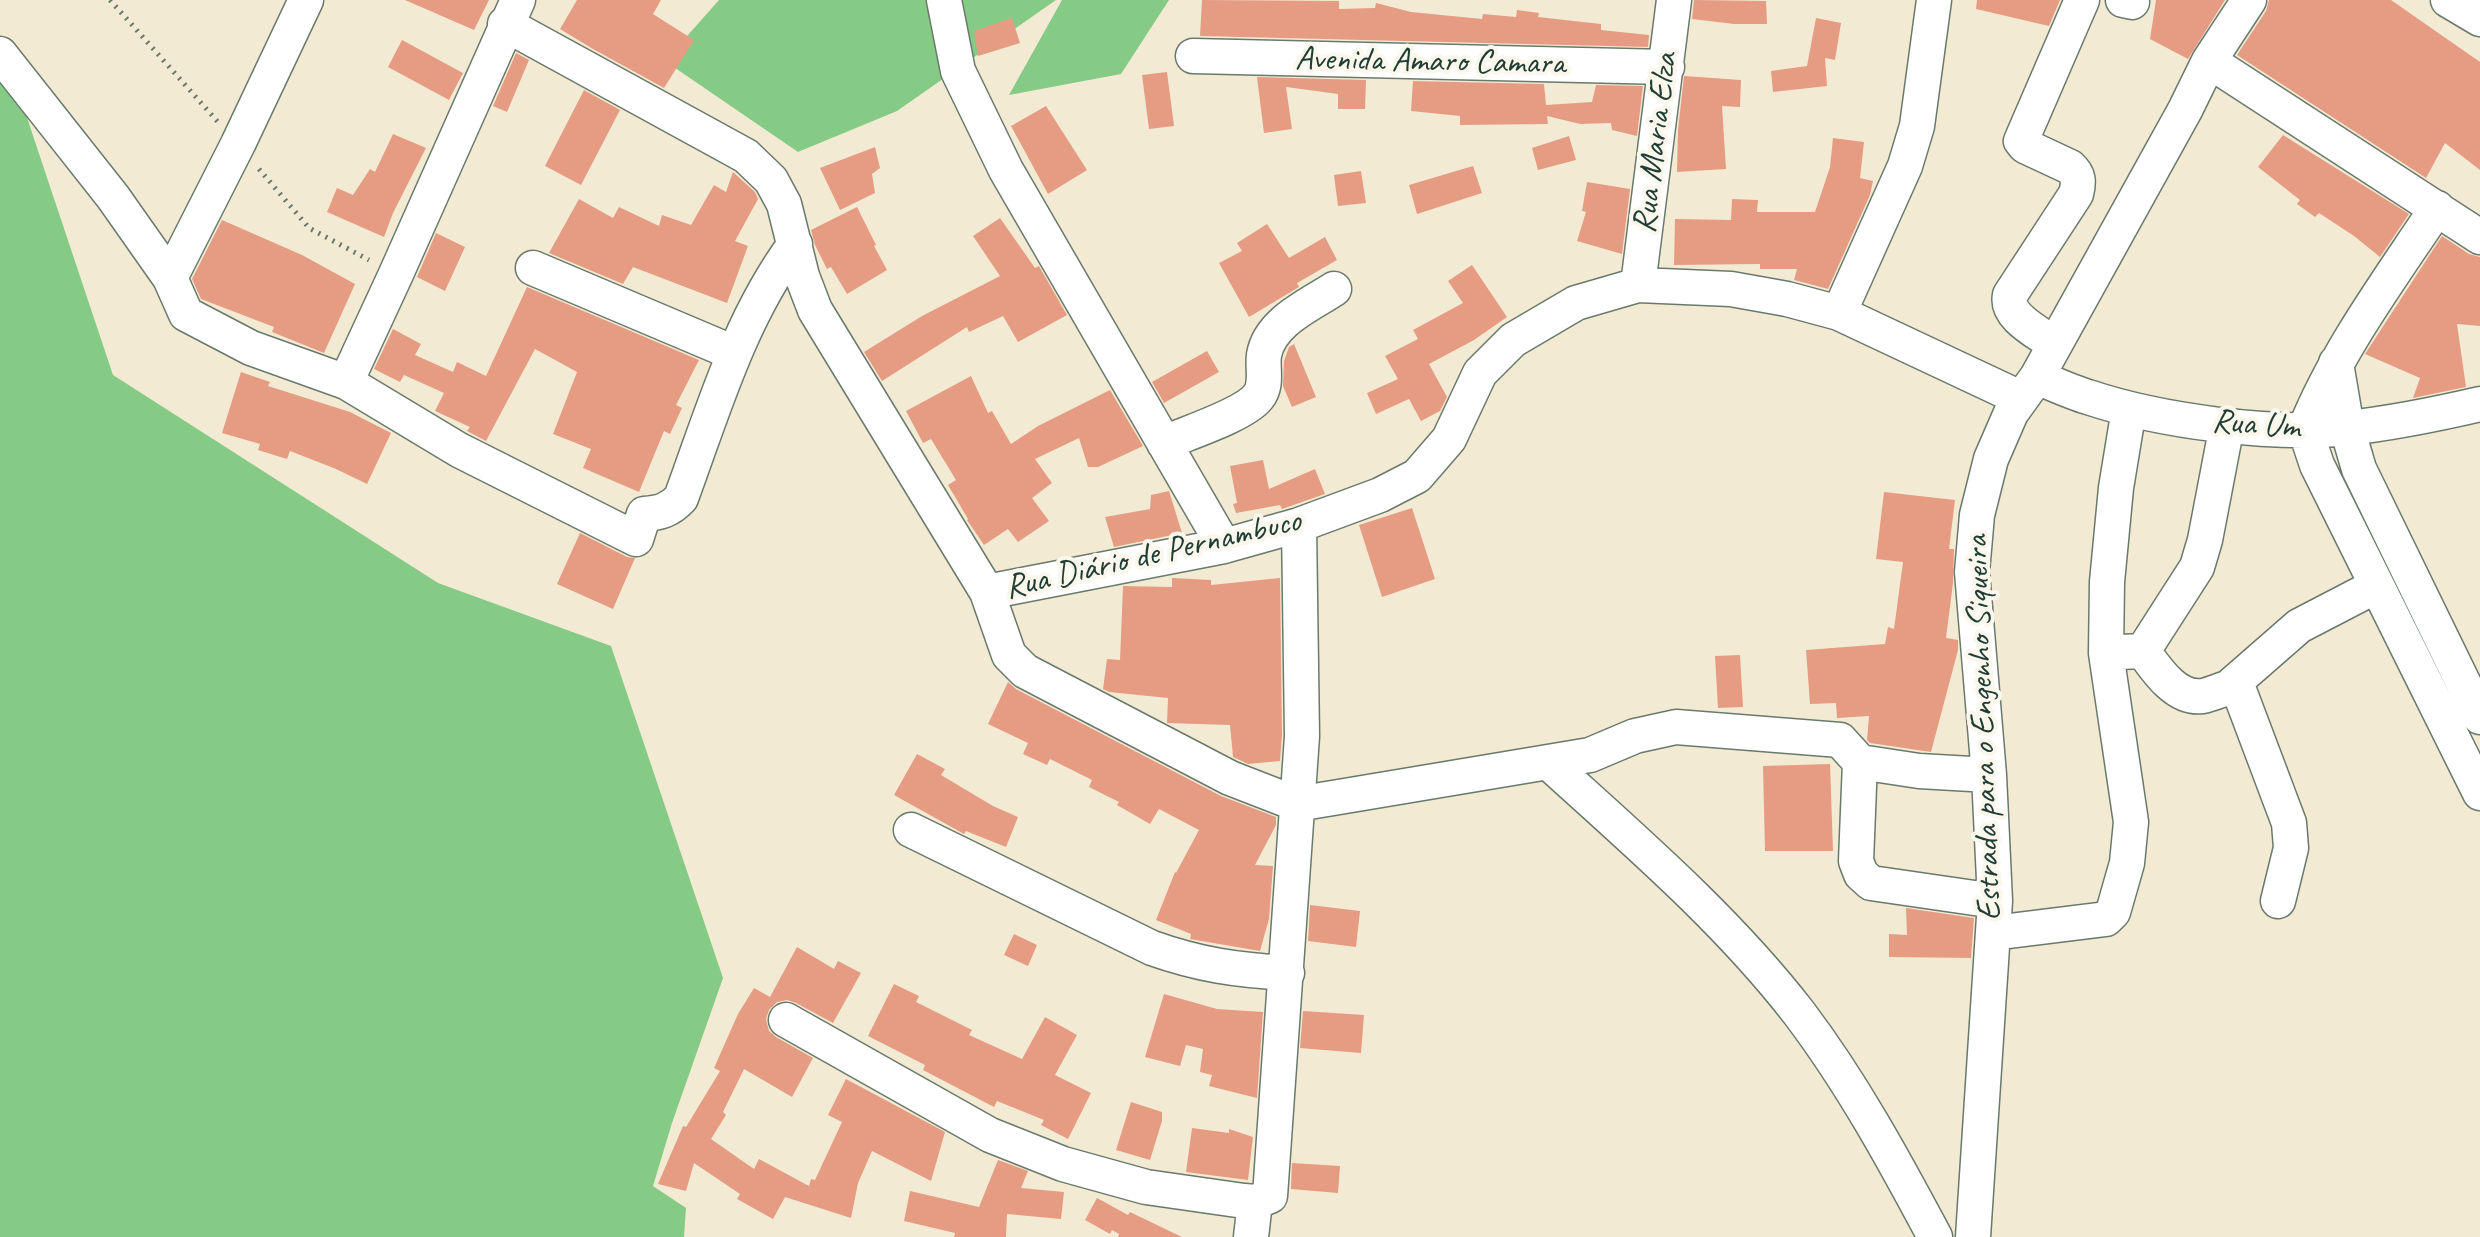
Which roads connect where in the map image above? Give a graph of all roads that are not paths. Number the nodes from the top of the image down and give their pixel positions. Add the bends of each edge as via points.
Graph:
1 (306, 0) edge
2 (944, 0) edge
3 (1674, 0) edge
4 (1934, 0) edge
5 (2082, 0) edge
6 (2249, 0) edge
7 (2448, 0) edge
8 (512, 12) edge
9 (2480, 19) edge
10 (0, 54) edge
11 (1193, 56) dead end
12 (2209, 61) junction
13 (1667, 67) junction
14 (2437, 208) junction
15 (2480, 237) edge
16 (795, 244) junction
17 (533, 268) dead end
18 (170, 278) junction
19 (1638, 285) junction
20 (1334, 289) dead end
21 (1839, 313) junction
22 (2054, 344) junction
23 (734, 353) junction
24 (2336, 363) junction
25 (346, 382) junction
26 (2028, 388) junction
27 (2480, 404) edge
28 (2129, 409) junction
29 (2227, 425) junction
30 (2347, 428) junction
31 (2305, 429) junction
32 (1164, 443) junction
33 (1299, 525) junction
34 (1224, 546) junction
35 (2376, 586) junction
36 (987, 592) junction
37 (2143, 651) junction
38 (2106, 653) junction
39 (2228, 688) junction
40 (2480, 717) edge
41 (2465, 730) edge
42 (1860, 762) junction
43 (1549, 763) junction
44 (1989, 775) junction
45 (2480, 793) edge
46 (1297, 804) junction
47 (911, 830) dead end
48 (2278, 901) dead end
49 (1994, 917) junction
50 (1287, 973) junction
51 (786, 1020) dead end
52 (1255, 1202) junction
53 (1251, 1237) edge
54 (1935, 1237) edge
55 (1973, 1237) edge

1 - 18 street
2 - 32 street via 958,71 1006,170
3 - 13 street, Rua Maria Elza
4 - 21 street via 1917,126 1905,166
5 - 22 street via 2021,141 2070,167 2078,179 2076,194 2010,295 2013,314
6 - 12 street, Estrada para o Engenho Siqueira
7 - 9 street
8 - 16 street via 746,156 771,180
8 - 25 street
10 - 18 street
11 - 13 street, Avenida Amaro Camara
12 - 14 street
12 - 22 street, Estrada para o Engenho Siqueira
13 - 19 street, Rua Maria Elza
14 - 15 street
14 - 24 street
16 - 23 street
16 - 36 street via 815,310
17 - 23 street
18 - 25 street via 186,314 251,348
19 - 21 street, Rua Diário de Pernambuco via 1731,289
19 - 33 street, Rua Diário de Pernambuco via 1576,303 1513,340 1480,373 1449,439 1417,476
20 - 32 street via 1271,334 1261,395 1248,407
21 - 26 street, Rua Diário de Pernambuco
22 - 26 street, Estrada para o Engenho Siqueira
23 - 25 street via 681,498 673,508 644,514 636,539 459,450
24 - 30 street
24 - 31 street
26 - 28 street, Rua Um
26 - 44 street, Estrada para o Engenho Siqueira via 1991,459 1974,544
27 - 30 street, Rua Um
28 - 29 street, Rua Um
28 - 38 street via 2116,488
29 - 31 street, Rua Um
29 - 37 street via 2197,567
30 - 31 street, Rua Um
30 - 40 street via 2359,469
31 - 35 street
32 - 34 street
33 - 34 street, Rua Diário de Pernambuco
33 - 46 street via 1302,736
34 - 36 street, Rua Diário de Pernambuco
35 - 39 street via 2299,626
35 - 41 street
36 - 46 street via 1009,655 1025,671 1230,778
37 - 38 street
37 - 39 street via 2161,676 2193,695
38 - 49 street via 2131,822 2127,863 2113,912 2092,922
39 - 48 street via 2240,693 2289,823 2291,848
41 - 45 street
42 - 43 street via 1840,740 1676,727
42 - 44 street
42 - 49 street via 1856,861 1861,874 1871,883
43 - 46 street
43 - 54 street via 1657,862 1799,1013 1875,1124
44 - 49 street, Estrada para o Engenho Siqueira
46 - 50 street
47 - 50 street via 1152,948 1221,967
49 - 55 street, Estrada para o Engenho Siqueira
50 - 52 street via 1272,1188 1270,1196
51 - 52 street via 990,1135 1063,1164 1146,1187
52 - 53 street

